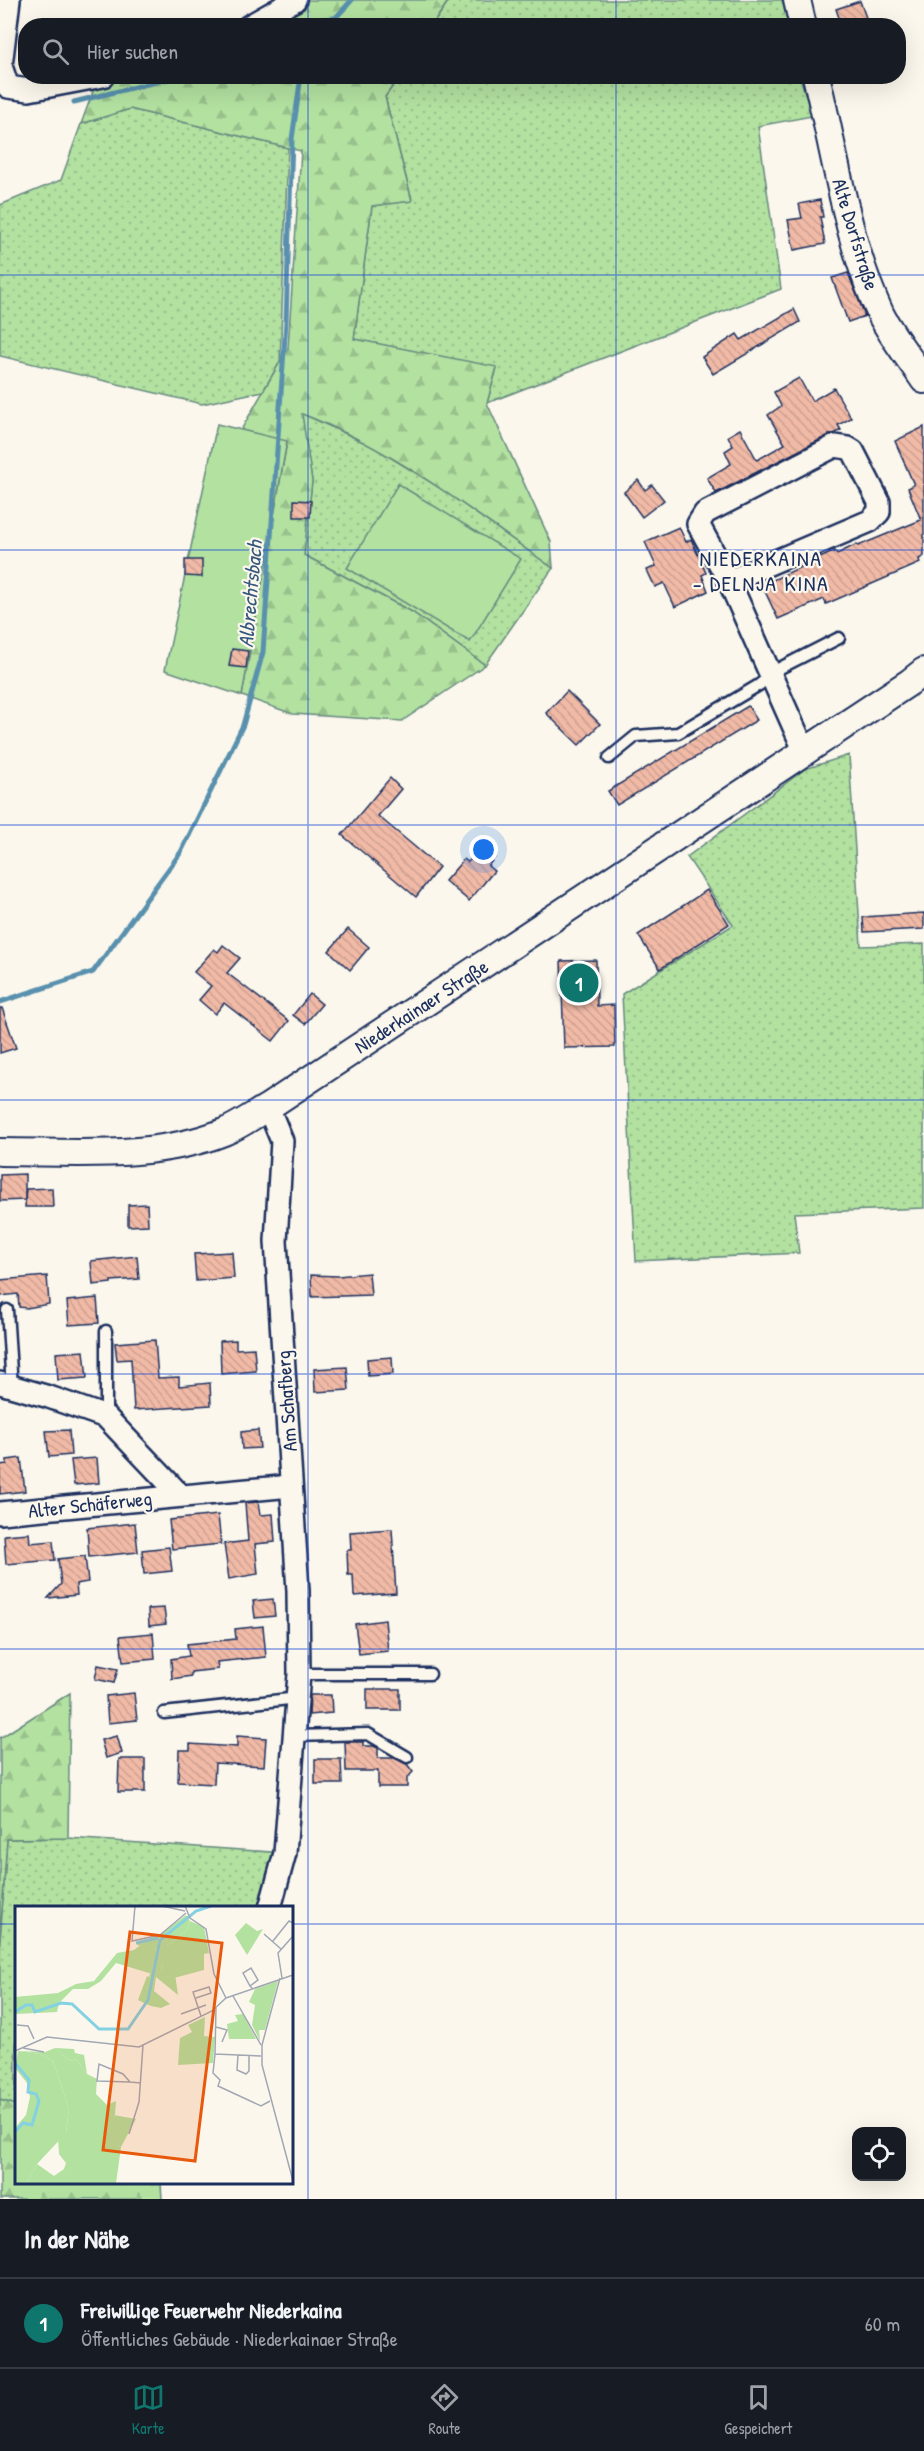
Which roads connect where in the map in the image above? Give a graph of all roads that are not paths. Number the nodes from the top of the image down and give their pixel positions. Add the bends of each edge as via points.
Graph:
1 (9, 0) edge
2 (295, 0) edge
3 (797, 0) edge
4 (263, 18) edge
5 (801, 18) edge
6 (61, 84) edge
7 (818, 84) edge
8 (924, 380) edge
9 (729, 581) junction
10 (839, 638) dead end
11 (924, 671) edge
12 (770, 676) junction
13 (806, 752) junction
14 (609, 758) dead end
15 (268, 1107) junction
16 (0, 1152) edge
17 (7, 1310) dead end
18 (106, 1331) dead end
19 (6, 1385) edge
20 (106, 1417) junction
21 (291, 1486) junction
22 (180, 1495) junction
23 (0, 1513) edge
24 (299, 1674) junction
25 (430, 1674) dead end
26 (298, 1698) junction
27 (164, 1713) dead end
28 (295, 1736) junction
29 (406, 1756) dead end
30 (271, 1906) edge

1 - 6 street via 1,66 8,87 29,90
2 - 4 street
3 - 5 street
7 - 8 street, Alte Dorfstraße via 843,204 866,278 882,316
9 - 9 street via 698,524 705,513 835,446 853,451 879,502 879,512 870,521
9 - 12 street
10 - 12 lane
11 - 13 street, Niederkainaer Straße
12 - 13 street
12 - 14 lane via 678,733 636,736
13 - 15 street, Niederkainaer Straße
15 - 16 street, Niederkainaer Straße via 226,1131 160,1149
15 - 21 street, Am Schafberg via 282,1141 276,1241
17 - 19 lane
18 - 20 lane
19 - 20 street, Alter Schäferweg
20 - 22 street, Alter Schäferweg
21 - 22 street, Alter Schäferweg
21 - 24 street, Am Schafberg
22 - 23 street, Alter Schäferweg
24 - 25 lane
24 - 26 street, Am Schafberg
26 - 27 lane
26 - 28 street, Am Schafberg
28 - 29 lane via 368,1734
28 - 30 street, Am Schafberg via 285,1853

